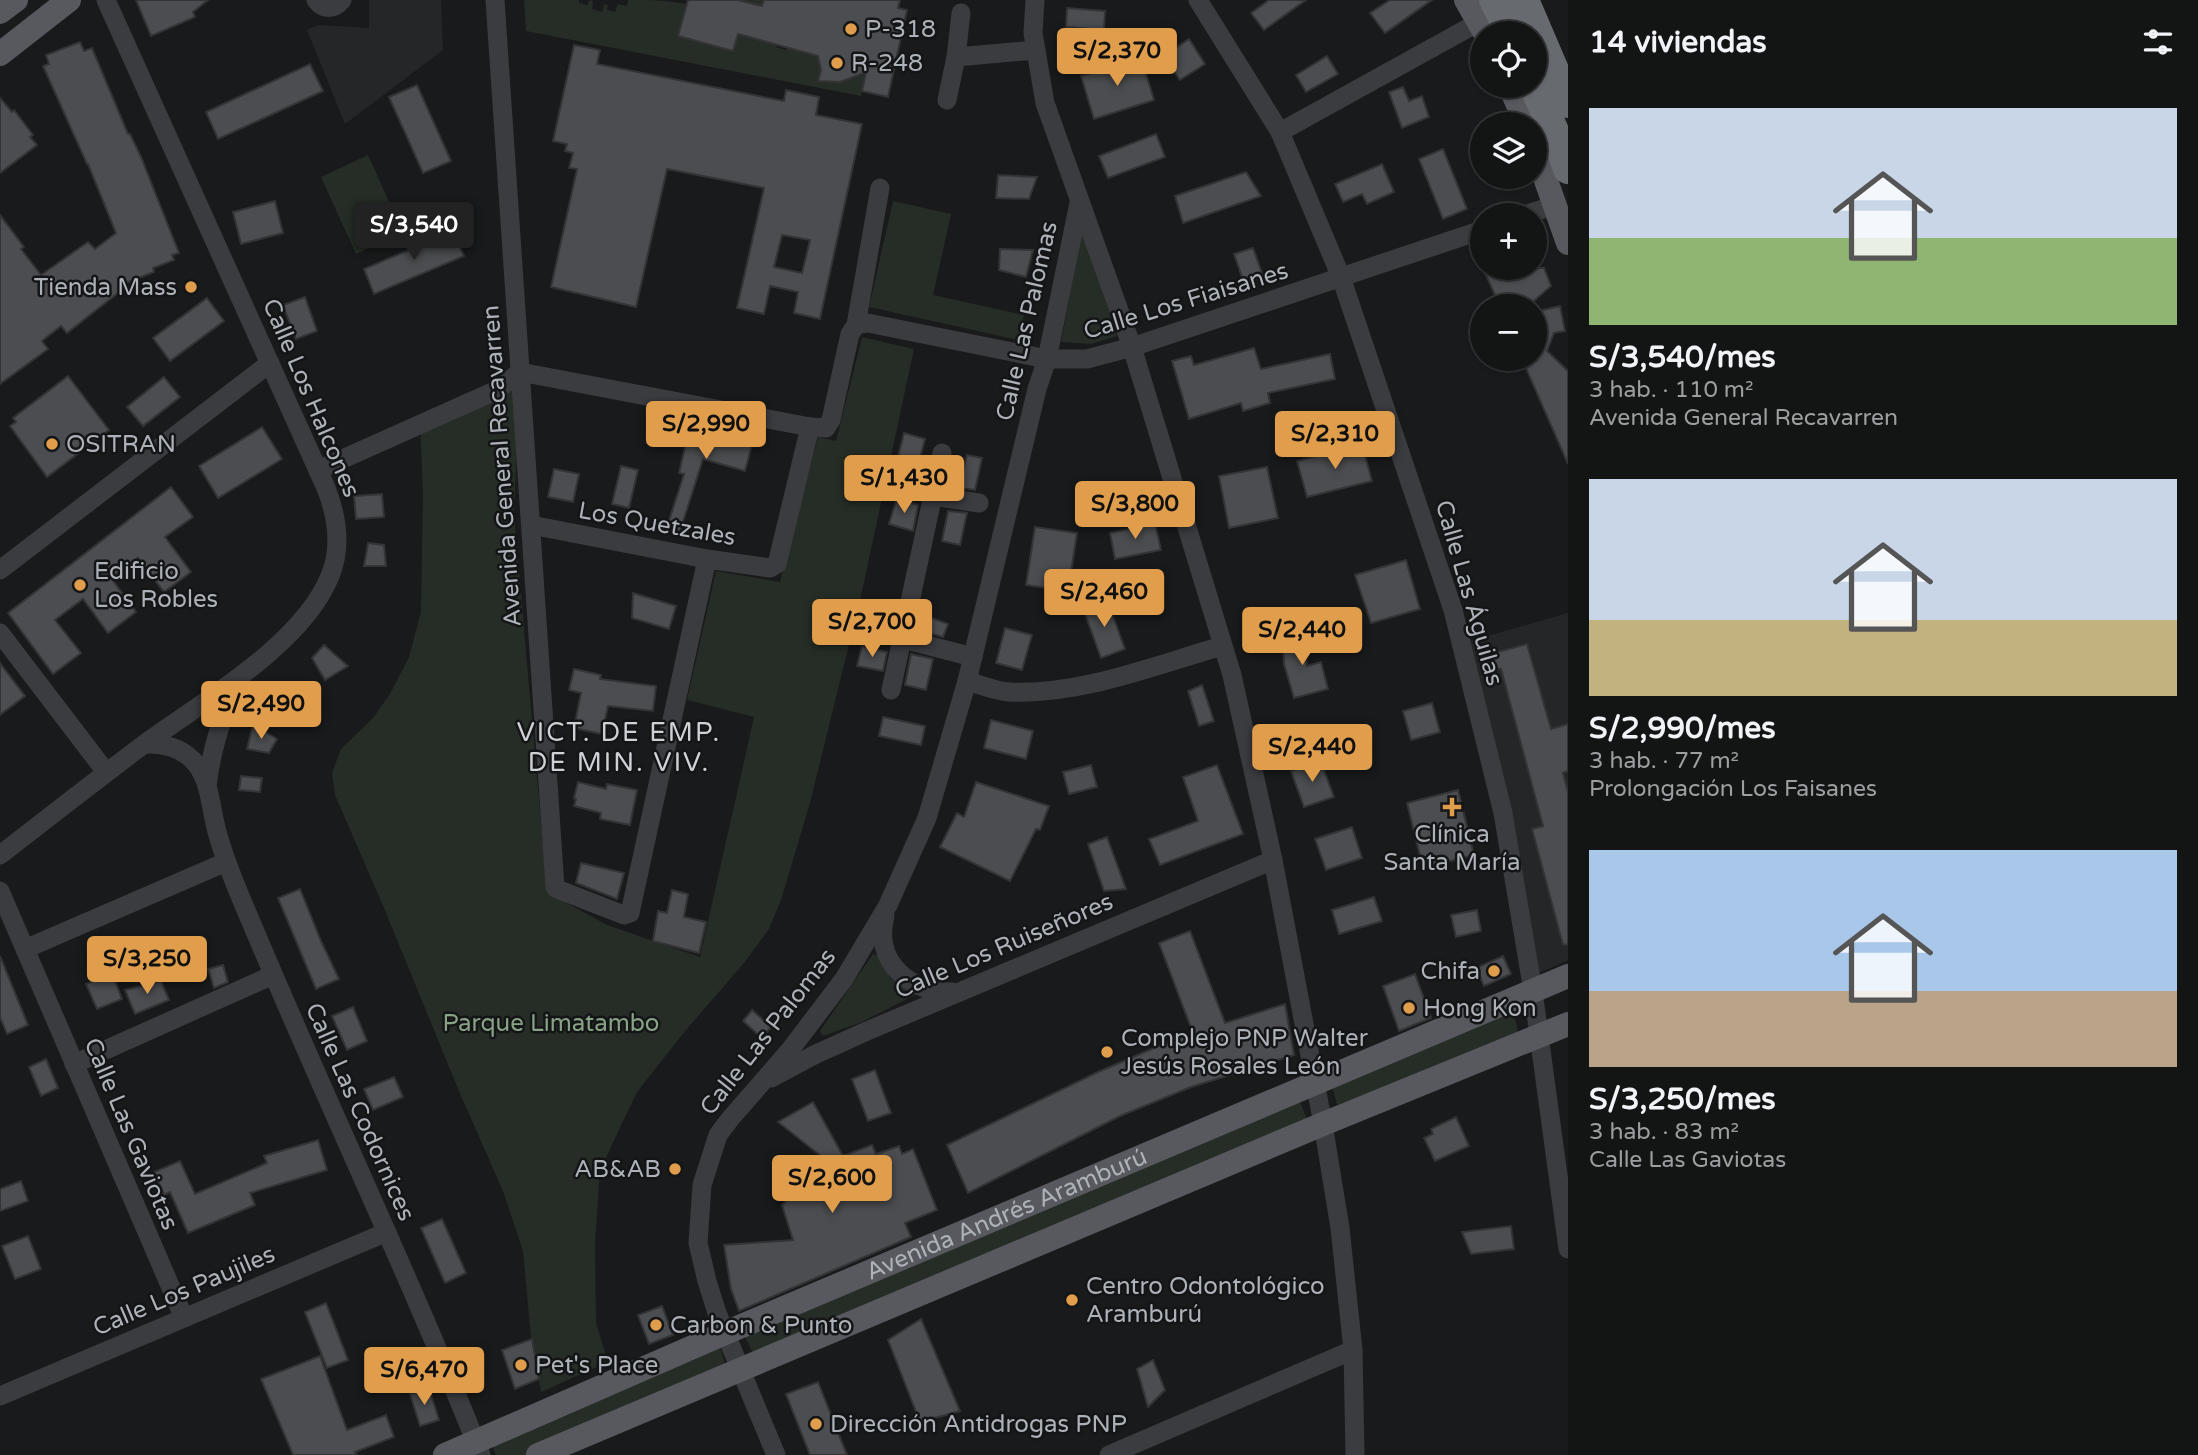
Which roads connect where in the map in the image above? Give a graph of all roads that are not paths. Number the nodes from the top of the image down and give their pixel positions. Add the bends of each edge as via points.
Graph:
1 (16, 0) edge
2 (69, 0) edge
3 (106, 0) edge
4 (316, 0) edge
5 (342, 0) edge
6 (495, 0) edge
7 (1035, 0) edge
8 (1466, 0) edge
9 (1524, 0) edge
10 (1206, 3) edge
11 (0, 12) edge
12 (961, 13) dead end
13 (1486, 18) edge
14 (1035, 50) junction
15 (0, 54) edge
16 (956, 57) junction
17 (1539, 98) edge
18 (947, 100) dead end
19 (1568, 103) edge
20 (1280, 132) junction
21 (1568, 169) edge
22 (1547, 183) edge
23 (880, 188) dead end
24 (1079, 202) junction
25 (1555, 205) junction
26 (1547, 208) edge
27 (1470, 234) edge
28 (1568, 243) edge
29 (1341, 277) junction
30 (856, 325) junction
31 (1132, 347) junction
32 (1046, 359) junction
33 (270, 363) junction
34 (520, 372) junction
35 (810, 428) junction
36 (942, 453) dead end
37 (318, 470) junction
38 (933, 496) junction
39 (979, 503) dead end
40 (531, 525) junction
41 (707, 559) junction
42 (0, 570) edge
43 (0, 633) edge
44 (902, 639) junction
45 (1222, 646) junction
46 (973, 657) junction
47 (244, 673) junction
48 (967, 681) junction
49 (891, 690) dead end
50 (145, 744) junction
51 (106, 772) junction
52 (207, 786) junction
53 (0, 855) edge
54 (1273, 860) junction
55 (226, 862) junction
56 (0, 891) edge
57 (888, 905) junction
58 (25, 949) junction
59 (273, 975) junction
60 (1568, 976) edge
61 (968, 988) junction
62 (1533, 991) junction
63 (1568, 1024) edge
64 (1540, 1036) junction
65 (74, 1064) junction
66 (1315, 1085) junction
67 (758, 1086) junction
68 (1323, 1124) junction
69 (387, 1232) junction
70 (1568, 1249) edge
71 (184, 1318) junction
72 (726, 1333) junction
73 (1353, 1350) junction
74 (741, 1371) junction
75 (0, 1396) edge
76 (478, 1448) edge
77 (445, 1455) edge
78 (538, 1455) edge
79 (776, 1455) edge
80 (1109, 1455) edge
81 (1355, 1455) edge

1 - 11 main road
2 - 15 main road
3 - 33 street, Calle Los Halcones
4 - 5 street via 329,8
6 - 34 street, Avenida General Recavarren
7 - 14 street, Calle Las Palomas
8 - 13 main road
9 - 19 highway
10 - 20 street, Calle Las Águilas
12 - 16 street
13 - 20 street
14 - 16 street
14 - 24 street, Calle Las Palomas via 1047,113
16 - 18 street
17 - 21 highway
20 - 29 street, Calle Las Águilas
22 - 25 main road
23 - 30 street
24 - 31 street
24 - 32 street, Calle Las Palomas
25 - 26 street
25 - 28 main road
27 - 29 street, Calle Los Fiaisanes
29 - 31 street, Calle Los Fiaisanes
29 - 62 street, Calle Las Águilas via 1453,610 1503,813
30 - 32 street, Calle Los Fiaisanes via 868,323
30 - 35 street via 850,334 830,424
31 - 32 street, Calle Los Fiaisanes via 1087,359
31 - 45 street
32 - 46 street, Calle Las Palomas
33 - 37 street, Calle Los Halcones
33 - 42 street
34 - 35 street
34 - 37 street via 497,390
34 - 40 street, Avenida General Recavarren
35 - 41 street, Los Quetzales via 777,564 770,568
36 - 38 street
37 - 47 street, Calle Los Halcones via 337,528 331,575 298,625
38 - 39 street
38 - 44 street
40 - 41 street, Los Quetzales
40 - 41 street, Avenida General Recavarren via 555,887 627,916
43 - 51 street
44 - 46 street
44 - 49 street
45 - 48 street via 1049,692 1007,692
45 - 54 street
46 - 48 street, Calle Las Palomas
47 - 50 street, Calle Los Halcones
47 - 52 street, Calle Las Codornices via 218,727
48 - 57 street, Calle Las Palomas via 927,818
50 - 51 street, Calle Los Halcones
50 - 52 street, Calle Las Codornices via 168,745 187,755
51 - 53 street, Calle Los Halcones
52 - 55 street, Calle Las Codornices
54 - 61 street, Calle Los Ruiseñores
54 - 66 street
55 - 58 street
55 - 59 street, Calle Las Codornices
56 - 58 street, Calle Las Gaviotas
57 - 61 street via 883,920 886,953 905,979 935,992
57 - 67 street, Calle Las Palomas via 844,979
58 - 65 street, Calle Las Gaviotas
59 - 65 street
59 - 69 street, Calle Las Codornices
60 - 62 main road, Avenida Andrés Aramburú
61 - 67 street, Calle Los Ruiseñores via 814,1055
62 - 64 street, Calle Las Águilas
62 - 66 main road, Avenida Andrés Aramburú
63 - 64 main road, Avenida Andrés Aramburú
64 - 68 main road, Avenida Andrés Aramburú
64 - 70 street, Calle Las Águilas
65 - 71 street, Calle Las Gaviotas
66 - 68 street
66 - 72 main road, Avenida Andrés Aramburú
67 - 72 street, Calle Las Palomas via 718,1135 702,1185 698,1243
68 - 73 street
68 - 74 main road, Avenida Andrés Aramburú
69 - 71 street, Calle Los Paujiles
69 - 76 street, Calle Las Codornices
71 - 75 street, Calle Los Paujiles
72 - 74 street, Calle Las Palomas
72 - 76 main road, Avenida Andrés Aramburú
73 - 80 street
73 - 81 street
74 - 78 main road, Avenida Andrés Aramburú
74 - 79 street, Calle Las Palomas
76 - 77 main road, Avenida Andrés Aramburú

